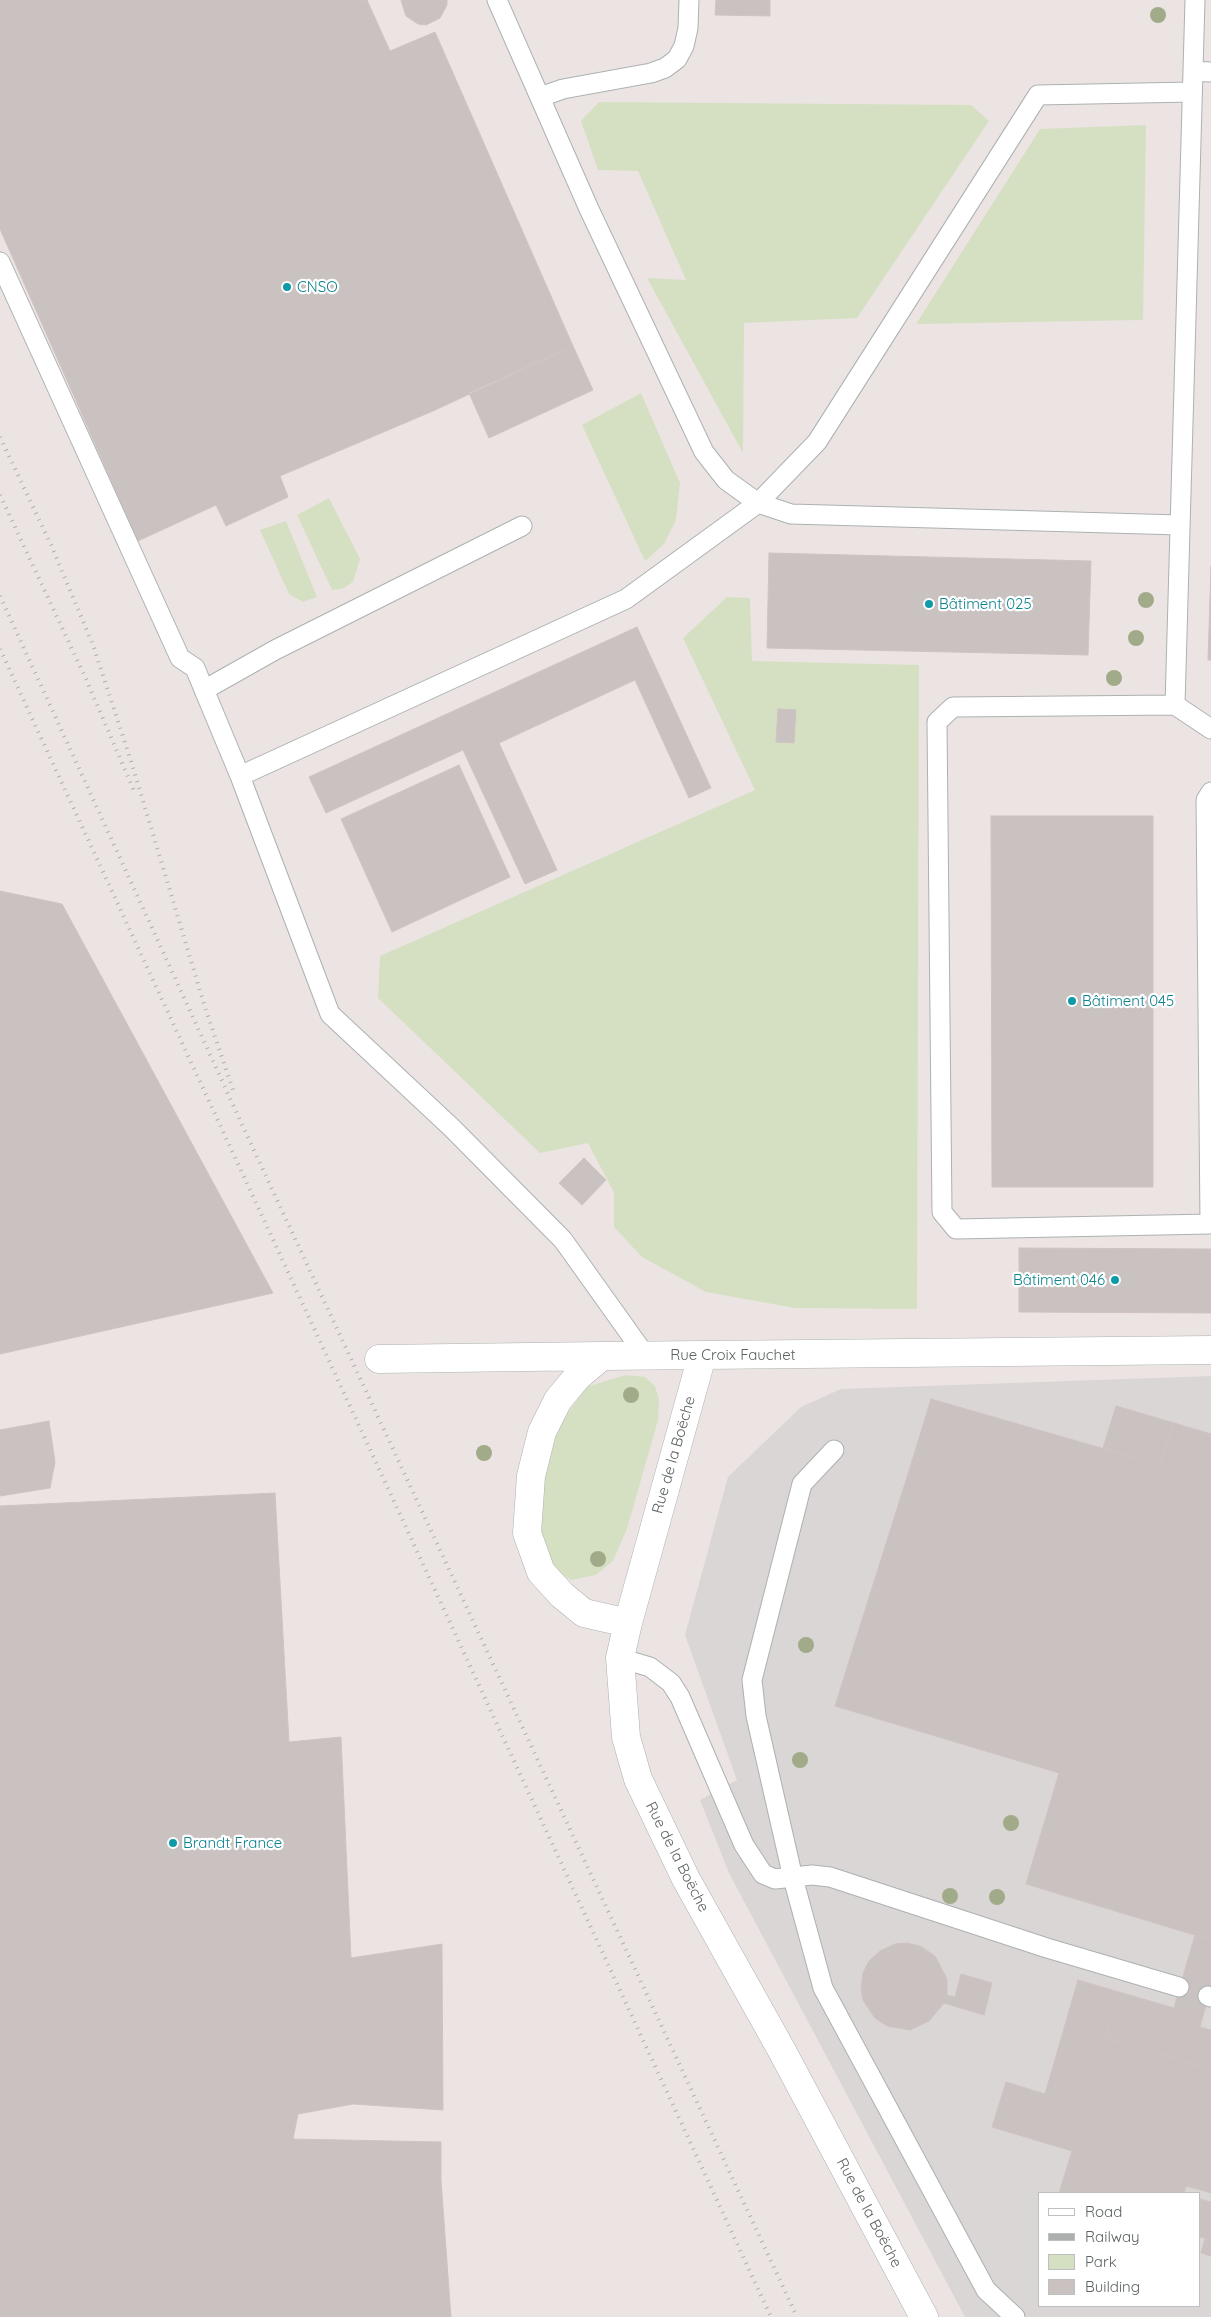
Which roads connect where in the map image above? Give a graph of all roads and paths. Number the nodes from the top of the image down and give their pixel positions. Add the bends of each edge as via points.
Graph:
1 (497, 0) edge
2 (689, 0) edge
3 (1195, 0) edge
4 (1202, 71) edge
5 (1192, 92) junction
6 (540, 97) junction
7 (0, 262) edge
8 (758, 503) junction
9 (1180, 525) junction
10 (522, 526) dead end
11 (204, 690) junction
12 (1175, 705) junction
13 (1211, 730) edge
14 (240, 776) junction
15 (1211, 792) edge
16 (1211, 1224) edge
17 (1211, 1350) edge
18 (645, 1355) junction
19 (602, 1356) junction
20 (702, 1356) junction
21 (379, 1359) dead end
22 (834, 1450) dead end
23 (628, 1623) junction
24 (620, 1658) junction
25 (793, 1878) junction
26 (1179, 1987) dead end
27 (924, 2317) edge
28 (1015, 2317) edge

1 - 6 lane
2 - 6 lane via 684,46 677,59 665,68 563,88
3 - 4 lane
4 - 5 lane
5 - 8 lane via 1038,95 817,442
5 - 9 lane
6 - 8 lane via 704,452 726,480
7 - 11 lane via 180,658 195,668
8 - 9 lane via 791,514
8 - 14 lane via 626,599
9 - 12 lane
10 - 11 lane via 275,650
11 - 14 lane
12 - 13 lane
12 - 16 lane via 953,707 937,722 942,1212 956,1229
14 - 18 lane via 330,1014 452,1128 563,1240
15 - 16 lane via 1206,800
17 - 20 street, Rue Croix Fauchet
18 - 19 street, Rue Croix Fauchet
18 - 20 street, Rue Croix Fauchet
19 - 21 street, Rue Croix Fauchet
19 - 23 street via 578,1376 558,1400 542,1432 531,1476 527,1533 541,1572 562,1595 584,1612
20 - 23 street, Rue de la Boëche
22 - 25 lane via 802,1484 752,1680 756,1716
23 - 24 street, Rue de la Boëche
24 - 25 lane via 650,1667 671,1683 756,1865 762,1874 775,1879
24 - 27 street, Rue de la Boëche via 626,1738 638,1779 686,1879
25 - 26 lane via 830,1877
25 - 28 lane via 823,1988 986,2290

